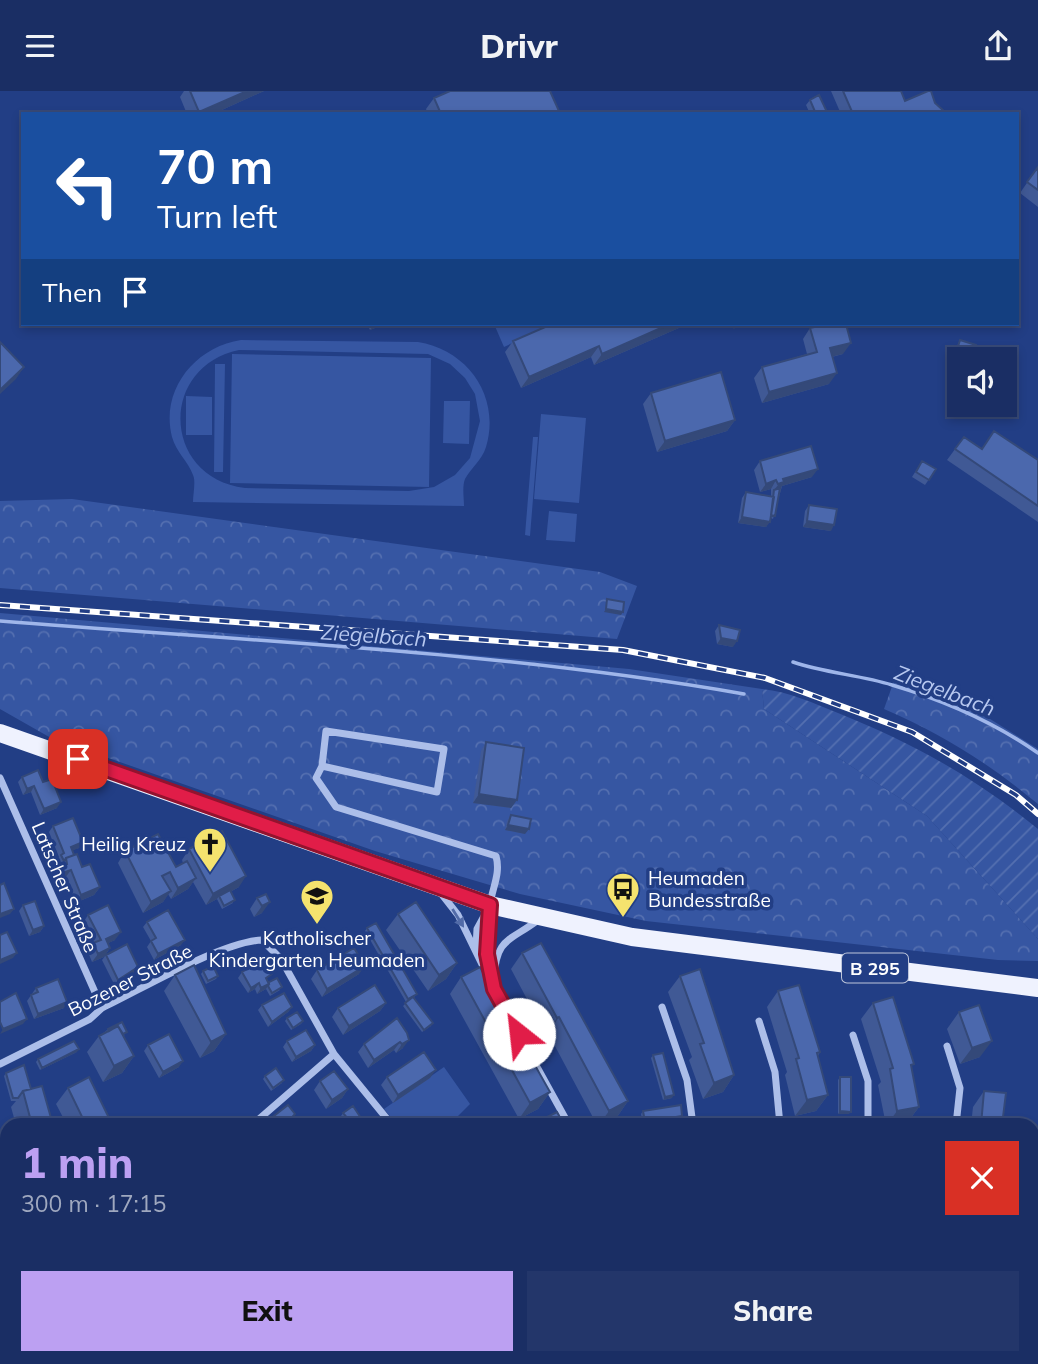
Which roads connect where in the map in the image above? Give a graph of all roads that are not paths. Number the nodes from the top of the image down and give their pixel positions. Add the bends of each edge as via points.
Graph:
1 (0, 733) edge
2 (322, 766) junction
3 (0, 778) edge
4 (436, 885) junction
5 (490, 905) junction
6 (542, 916) junction
7 (476, 952) junction
8 (1038, 988) edge
9 (494, 989) junction
10 (662, 1007) dead end
11 (102, 1008) junction
12 (759, 1021) dead end
13 (853, 1035) dead end
14 (947, 1046) dead end
15 (334, 1054) junction
16 (0, 1064) edge
17 (261, 1118) edge
18 (386, 1118) edge
19 (565, 1118) edge
20 (692, 1118) edge
21 (779, 1118) edge
22 (869, 1118) edge
23 (957, 1118) edge

1 - 4 main road, B 295
2 - 2 street via 326,731 444,749 437,792
2 - 5 street via 316,778 336,807 496,856
3 - 11 street, Latscher Straße
4 - 5 main road, B 295
4 -> 7 street via 458,915
5 - 6 main road, B 295
5 - 7 street via 477,929
5 - 9 street via 487,954
6 - 8 main road, B 295 via 632,937
6 - 9 street via 499,948
7 - 9 street
9 - 19 street
10 - 20 street via 687,1080
11 - 15 street, Bozener Straße via 219,952 262,940 281,959
11 - 16 street, Bozener Straße via 90,1019
12 - 21 street via 775,1072
13 - 22 street via 868,1081
14 - 23 street via 960,1088
15 - 17 street
15 - 18 street, Bozener Straße

